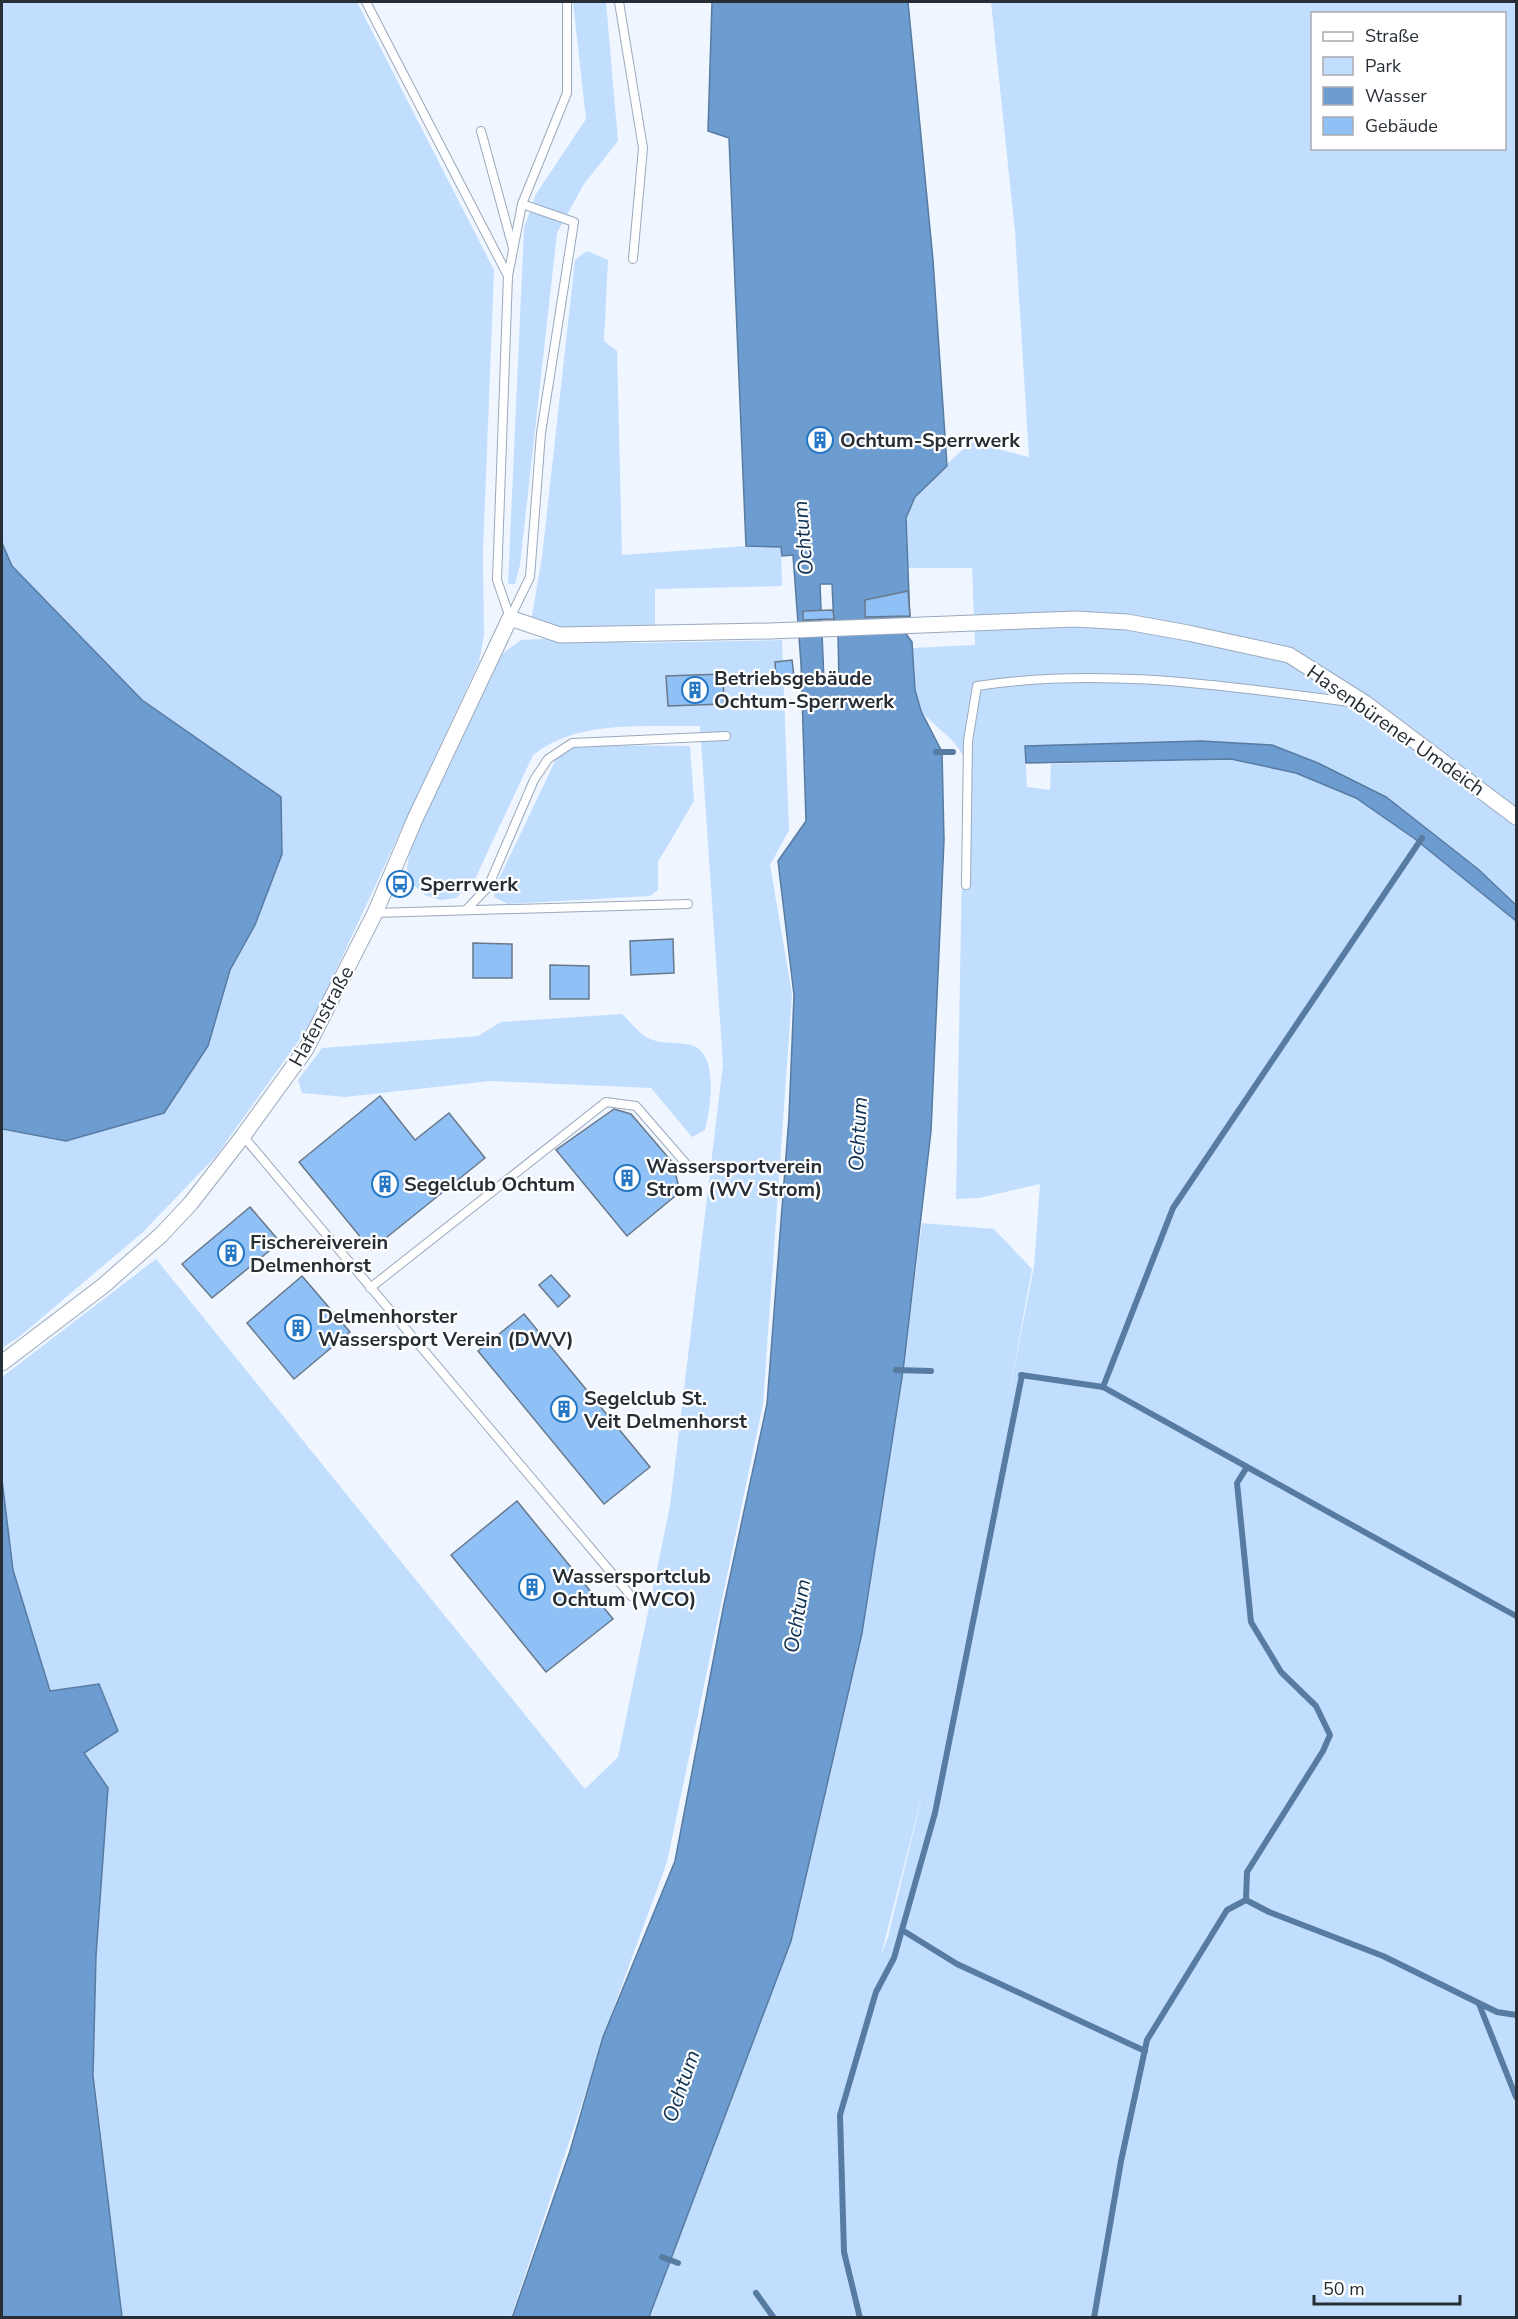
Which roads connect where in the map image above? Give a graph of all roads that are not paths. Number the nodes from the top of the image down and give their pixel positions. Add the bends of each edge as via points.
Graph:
1 (366, 2) edge
2 (567, 2) edge
3 (619, 2) edge
4 (481, 130) dead end
5 (522, 204) junction
6 (513, 250) junction
7 (633, 260) dead end
8 (508, 276) junction
9 (510, 618) junction
10 (1365, 704) junction
11 (726, 736) dead end
12 (1516, 817) edge
13 (966, 885) dead end
14 (688, 904) dead end
15 (466, 910) junction
16 (375, 913) junction
17 (243, 1136) junction
18 (688, 1166) dead end
19 (370, 1288) junction
20 (2, 1363) edge
21 (631, 1596) dead end

1 - 8 lane
2 - 5 lane via 567,93
3 - 7 lane via 643,148
4 - 6 lane
5 - 6 lane
5 - 9 lane via 574,222 541,433 530,577
6 - 8 lane
8 - 9 lane via 497,580
9 - 10 street, Hasenbürener Umdeich via 560,634 1076,619 1127,622 1289,655
9 - 16 street, Hafenstraße
10 - 12 street, Hasenbürener Umdeich
10 - 13 lane via 1127,676 977,686 968,741
11 - 15 lane via 572,743 548,759 534,780 488,887
14 - 15 lane
15 - 16 lane
16 - 17 street, Hafenstraße via 311,1041
17 - 19 lane
17 - 20 street, Hafenstraße via 191,1203 161,1234 96,1292
18 - 19 lane via 636,1106 606,1102
19 - 21 lane

